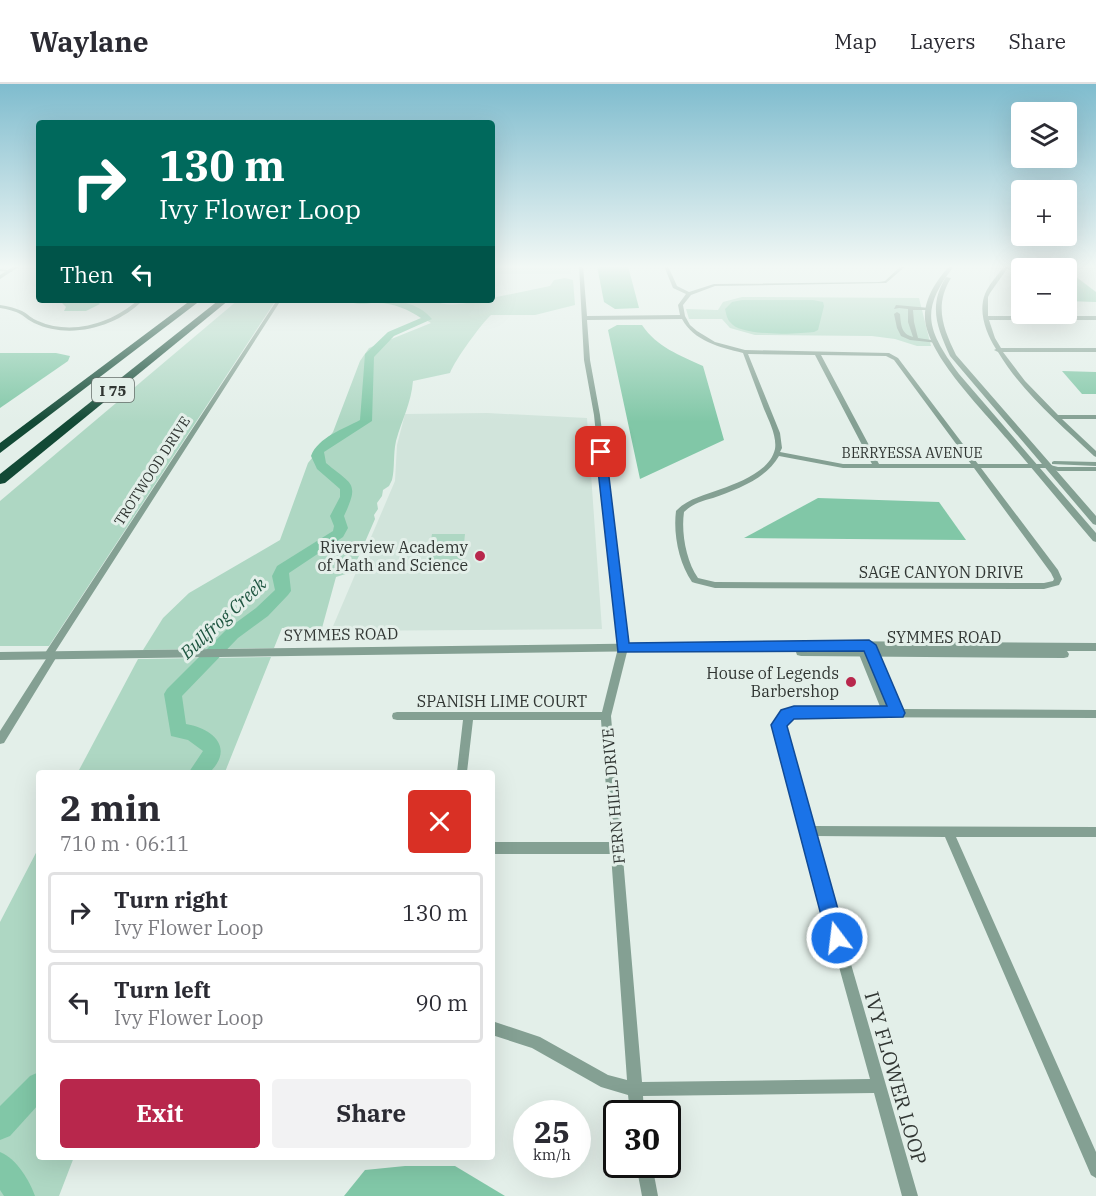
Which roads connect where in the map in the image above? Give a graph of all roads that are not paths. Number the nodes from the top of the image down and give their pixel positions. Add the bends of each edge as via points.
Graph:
1 (29, 318) edge
2 (118, 318) edge
3 (173, 318) edge
4 (203, 318) edge
5 (267, 318) edge
6 (584, 318) edge
7 (683, 318) edge
8 (898, 318) edge
9 (911, 318) edge
10 (929, 318) edge
11 (939, 318) edge
12 (985, 318) joint
13 (1096, 318) edge
14 (916, 339) junction
15 (936, 342) junction
16 (997, 350) junction
17 (1096, 350) edge
18 (745, 352) junction
19 (951, 352) junction
20 (817, 353) junction
21 (1058, 417) junction
22 (1096, 417) edge
23 (0, 449) edge
24 (779, 454) junction
25 (1096, 455) edge
26 (1096, 464) edge
27 (973, 465) junction
28 (877, 466) junction
29 (1035, 466) junction
30 (1046, 466) junction
31 (1096, 469) edge
32 (0, 480) edge
33 (1096, 522) edge
34 (1096, 539) edge
35 (1096, 647) edge
36 (623, 648) junction
37 (866, 649) junction
38 (1096, 654) edge
39 (0, 656) edge
40 (50, 656) junction
41 (893, 713) junction
42 (1096, 714) edge
43 (398, 716) dead end
44 (468, 716) junction
45 (606, 716) junction
46 (0, 740) edge
47 (462, 770) edge
48 (807, 831) junction
49 (948, 831) junction
50 (1096, 832) edge
51 (495, 848) edge
52 (617, 848) junction
53 (495, 1029) edge
54 (878, 1086) junction
55 (635, 1089) junction
56 (636, 1100) edge
57 (1096, 1170) edge
58 (647, 1178) edge
59 (651, 1196) edge
60 (910, 1196) edge

1 - 2 street via 48,326 88,327
3 - 23 highway, I 75
4 - 32 highway, I 75
5 - 40 street, TROTWOOD DRIVE
6 - 36 street, FERN HILL DRIVE
7 - 18 street, SAGE CANYON DRIVE via 700,337
8 - 14 street via 901,334
9 - 14 street
10 - 15 street
11 - 19 street
12 - 13 street
12 - 16 street
14 - 15 street
15 - 19 street
15 - 29 street via 957,375
16 - 17 street
16 - 21 street
18 - 20 street, SAGE CANYON DRIVE
18 - 24 street via 779,438
19 - 30 street
20 - 27 street, SAGE CANYON DRIVE via 887,354 896,359
20 - 28 street
21 - 22 street
21 - 25 street
24 - 27 street, SAGE CANYON DRIVE via 758,475 688,504 680,511 678,521 688,568 695,580 727,585 1056,583 1054,572
24 - 28 street, BERRYESSA AVENUE via 843,466
26 - 30 street, BERRYESSA AVENUE via 1053,462
27 - 28 street, BERRYESSA AVENUE
27 - 29 street, BERRYESSA AVENUE
29 - 30 street, BERRYESSA AVENUE
29 - 34 street
30 - 31 street, BERRYESSA AVENUE
30 - 33 street
35 - 37 street, SYMMES ROAD
36 - 37 street, SYMMES ROAD
36 - 40 street, SYMMES ROAD
36 - 45 street, FERN HILL DRIVE
37 - 38 street, SYMMES ROAD
37 - 41 street
39 - 40 street, SYMMES ROAD
40 - 46 street, TROTWOOD DRIVE
41 - 42 street, IVY FLOWER LOOP
41 - 48 street, IVY FLOWER LOOP via 794,712 782,718 779,731
43 - 44 street, SPANISH LIME COURT
44 - 45 street, SPANISH LIME COURT
44 - 47 street
45 - 52 street, FERN HILL DRIVE
48 - 49 street
48 - 54 street, IVY FLOWER LOOP
49 - 50 street
49 - 57 street
51 - 52 street
52 - 55 street, FERN HILL DRIVE
53 - 55 street via 535,1042 606,1082
54 - 55 street
54 - 60 street, IVY FLOWER LOOP
55 - 56 street, FERN HILL DRIVE
58 - 59 street

